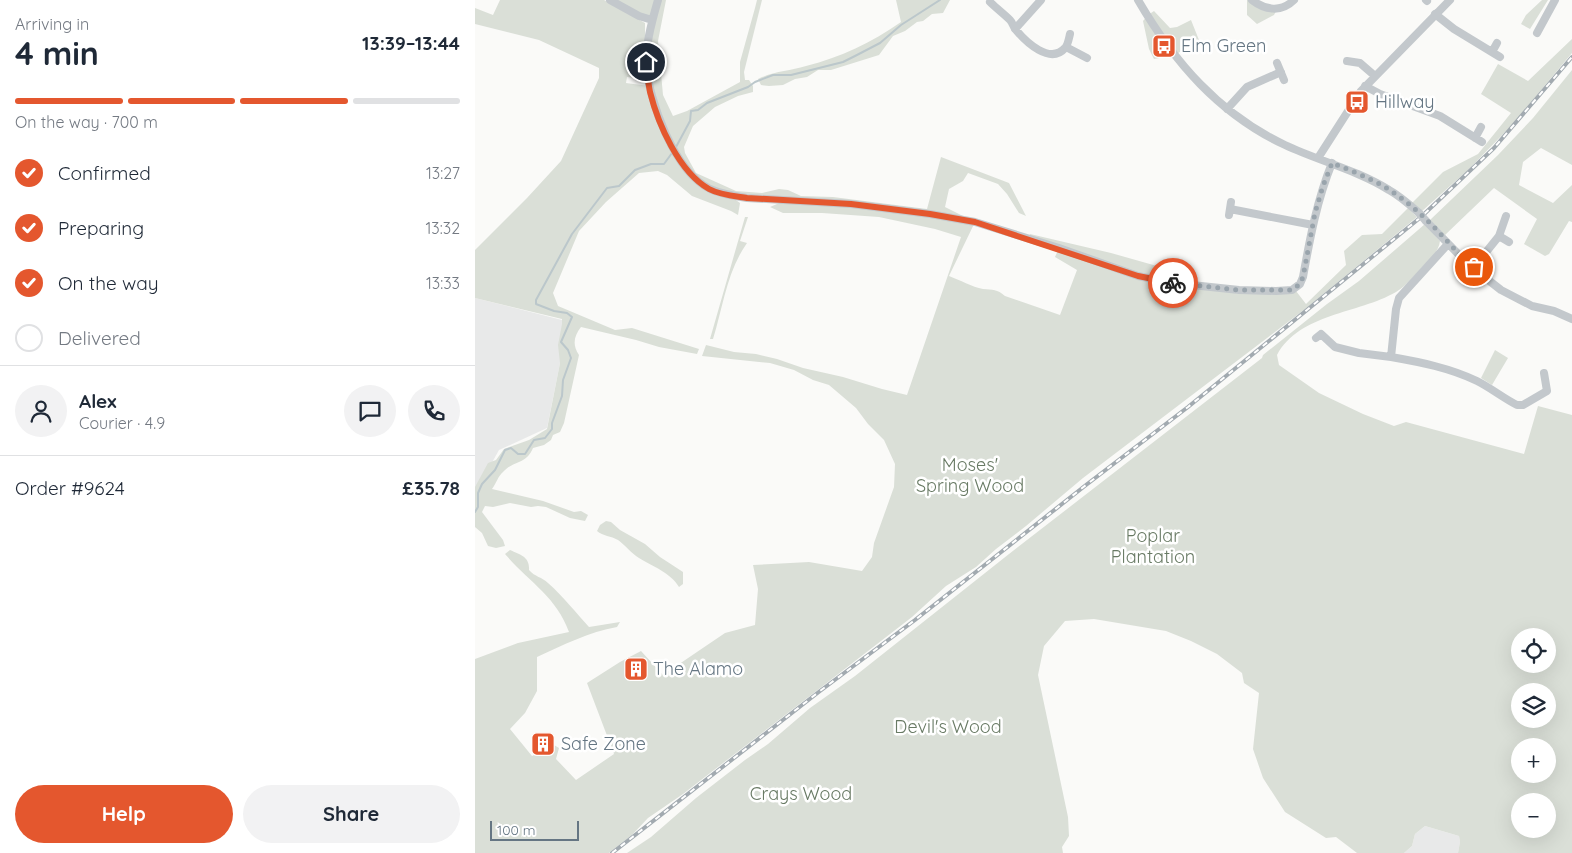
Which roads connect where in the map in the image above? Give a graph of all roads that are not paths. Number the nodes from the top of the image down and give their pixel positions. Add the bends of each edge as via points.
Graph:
1 (610, 0) edge
2 (658, 0) edge
3 (1041, 0) edge
4 (1138, 0) edge
5 (1252, 0) edge
6 (1294, 0) edge
7 (1450, 0) edge
8 (1555, 0) edge
9 (989, 3) edge
10 (1435, 14) junction
11 (652, 20) junction
12 (1015, 29) junction
13 (1537, 33) dead end
14 (1070, 34) dead end
15 (1497, 43) dead end
16 (1067, 47) junction
17 (1492, 52) junction
18 (1501, 57) dead end
19 (1087, 58) dead end
20 (1347, 62) dead end
21 (1277, 63) dead end
22 (1281, 72) junction
23 (1375, 76) junction
24 (1284, 80) dead end
25 (1365, 86) junction
26 (1227, 109) junction
27 (1481, 126) dead end
28 (1475, 138) junction
29 (1482, 142) dead end
30 (1315, 157) junction
31 (1332, 163) junction
32 (1230, 208) dead end
33 (1506, 216) dead end
34 (1313, 226) junction
35 (1499, 236) junction
36 (1509, 242) dead end
37 (1448, 244) junction
38 (1474, 267) junction
39 (1572, 319) edge
40 (1321, 332) dead end
41 (1391, 358) junction
42 (1545, 373) dead end
43 (1547, 391) junction
44 (1548, 401) dead end

1 - 11 street
2 - 11 street
3 - 12 street
4 - 26 street via 1187,70
5 - 6 street via 1260,6 1277,9
7 - 10 street
8 - 13 street
9 - 12 street via 1012,22
10 - 17 street
10 - 23 street
11 - 34 street via 646,62 650,91 660,123 688,171 709,189 747,198 851,204 975,222 1138,276 1190,286 1239,290 1292,290 1300,284
12 - 16 street via 1045,54
14 - 16 street
15 - 17 street
16 - 19 street
17 - 18 street
20 - 23 street via 1360,63
21 - 22 street
22 - 24 street
22 - 26 street via 1247,87
23 - 25 street
25 - 28 street via 1440,116
25 - 30 street
26 - 30 street via 1272,139
27 - 28 street
28 - 29 street
30 - 31 street
31 - 34 street
31 - 37 street, bridge via 1384,187 1419,213
32 - 34 street
33 - 35 street
35 - 36 street
35 - 38 street
37 - 38 street
37 - 41 street via 1399,298
38 - 39 street via 1510,296
40 - 41 street via 1335,347
41 - 43 street via 1424,363 1463,375 1517,405 1523,405
42 - 43 street
43 - 44 street

